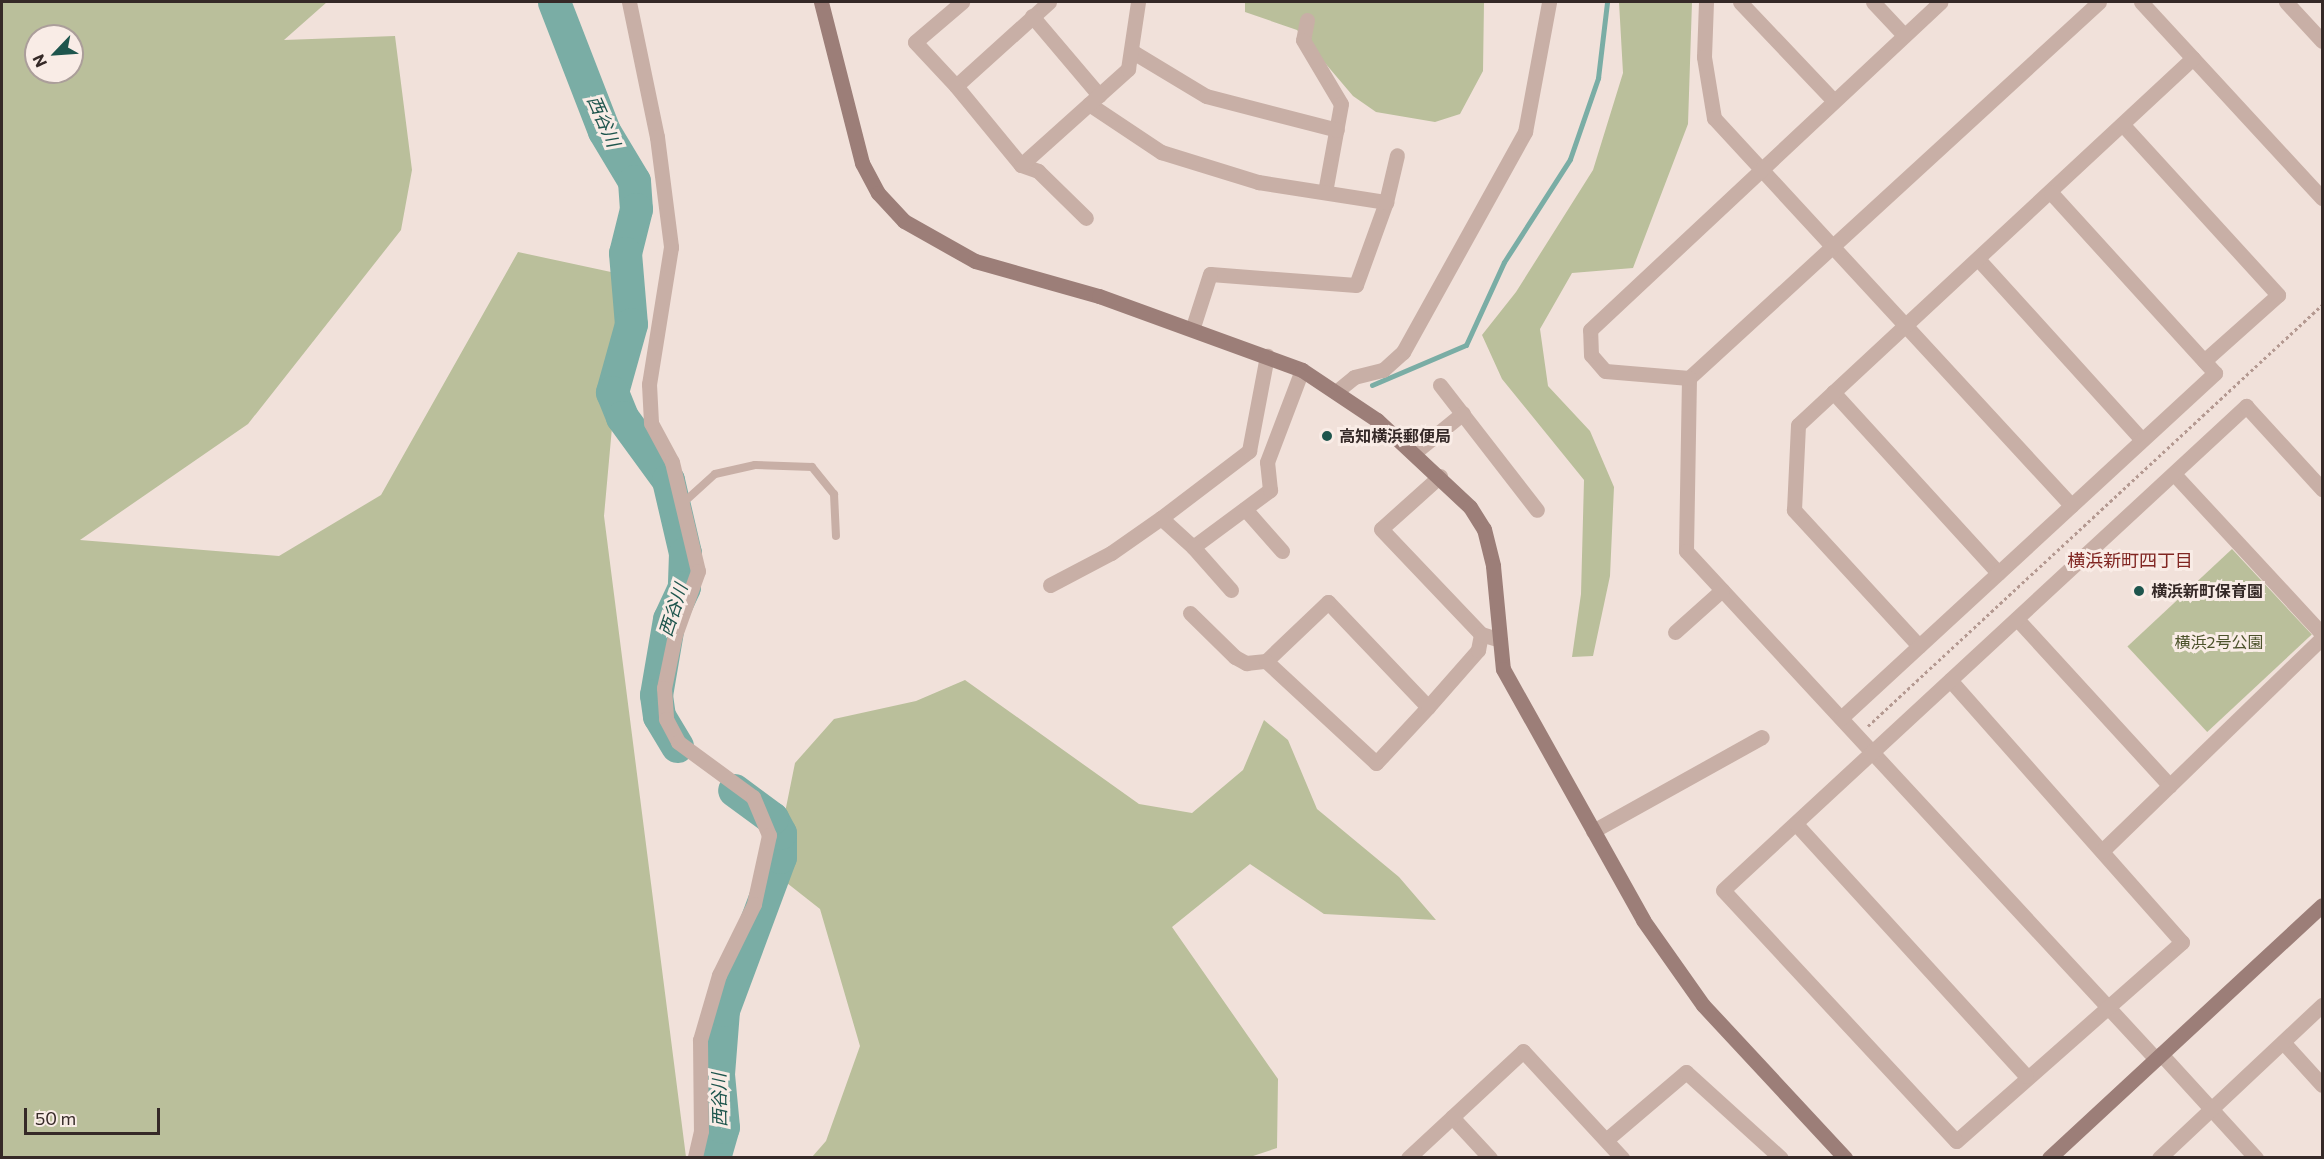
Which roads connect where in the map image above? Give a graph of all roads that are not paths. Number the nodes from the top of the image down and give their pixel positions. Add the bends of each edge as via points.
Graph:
1 (629, 2) edge
2 (821, 2) edge
3 (962, 2) edge
4 (1049, 2) edge
5 (1138, 2) edge
6 (1549, 2) edge
7 (1706, 2) edge
8 (1740, 2) edge
9 (1873, 2) edge
10 (1941, 2) edge
11 (2099, 2) edge
12 (2141, 2) edge
13 (2286, 2) edge
14 (1032, 16) junction
15 (1307, 20) dead end
16 (1904, 35) junction
17 (2322, 41) edge
18 (1133, 52) junction
19 (2193, 58) junction
20 (956, 86) junction
21 (1094, 99) junction
22 (1833, 100) junction
23 (2123, 125) junction
24 (1336, 130) junction
25 (1397, 155) dead end
26 (1021, 165) junction
27 (1759, 168) junction
28 (1325, 192) junction
29 (2051, 194) junction
30 (2322, 198) edge
31 (1386, 202) junction
32 (1086, 218) dead end
33 (1833, 248) junction
34 (1978, 259) junction
35 (1905, 326) junction
36 (1193, 327) junction
37 (1267, 356) junction
38 (2204, 361) junction
39 (1302, 370) junction
40 (1689, 378) junction
41 (1440, 385) dead end
42 (1337, 391) junction
43 (1833, 392) junction
44 (1463, 413) junction
45 (2142, 440) junction
46 (1414, 453) junction
47 (2174, 474) junction
48 (1440, 476) junction
49 (2322, 489) edge
50 (683, 503) junction
51 (2071, 505) junction
52 (1245, 509) junction
53 (1538, 510) dead end
54 (1161, 518) junction
55 (836, 536) dead end
56 (1193, 547) junction
57 (1282, 551) dead end
58 (1998, 573) junction
59 (1050, 585) dead end
60 (1231, 590) dead end
61 (1722, 590) junction
62 (1190, 613) dead end
63 (2017, 619) junction
64 (1675, 632) dead end
65 (1481, 634) junction
66 (2322, 636) edge
67 (1497, 639) junction
68 (1919, 646) junction
69 (1266, 661) junction
70 (1950, 680) junction
71 (1428, 707) junction
72 (1841, 718) junction
73 (1762, 737) dead end
74 (1874, 755) junction
75 (2170, 786) junction
76 (1796, 824) junction
77 (1593, 831) junction
78 (2102, 851) junction
79 (2322, 905) edge
80 (2106, 1005) junction
81 (2322, 1005) edge
82 (2283, 1042) junction
83 (2159, 1056) junction
84 (2026, 1076) junction
85 (2322, 1085) edge
86 (2211, 1109) junction
87 (1452, 1117) junction
88 (1606, 1140) junction
89 (695, 1158) edge
90 (1408, 1158) edge
91 (1490, 1158) edge
92 (1622, 1158) edge
93 (1781, 1158) edge
94 (1845, 1158) edge
95 (2049, 1158) edge
96 (2159, 1158) edge
97 (2256, 1158) edge

1 - 50 street via 657,137 671,247 649,384 651,423 672,462
2 - 36 street via 862,163 878,193 904,221 975,261
3 - 20 street via 915,42
4 - 14 street
5 - 18 street
6 - 42 street via 1525,132 1403,352 1383,369 1354,377
7 - 27 street via 1704,57 1714,118
8 - 22 street
9 - 16 street
10 - 16 street
11 - 33 street
12 - 19 street
13 - 17 street
14 - 20 street
14 - 21 street
15 - 24 street via 1303,40 1341,104
16 - 22 street
18 - 21 street via 1128,69
18 - 24 street via 1206,96
19 - 23 street
19 - 30 street
20 - 26 street
21 - 26 street
21 - 28 street via 1161,152 1258,182
22 - 27 street
23 - 29 street
23 - 38 street via 2278,295
24 - 28 street
25 - 31 street
26 - 32 street via 1038,171
27 - 33 street
27 - 40 street via 1590,330 1588,348 1605,370
28 - 31 street
29 - 34 street
29 - 38 street
31 - 36 street via 1356,285 1210,274
33 - 35 street
33 - 40 street
34 - 35 street
34 - 45 street
35 - 43 street
35 - 51 street
36 - 37 street
37 - 39 street
37 - 54 street via 1249,451
38 - 45 street via 2215,373
39 - 42 street
39 - 52 street via 1267,462 1270,490
40 - 61 street via 1686,551
41 - 44 street
42 - 46 street
43 - 58 street
43 - 68 street via 1798,425 1794,510
44 - 46 street
44 - 53 street
45 - 51 street
46 - 48 street
47 - 49 street via 2246,406
47 - 63 street
47 - 66 street
48 - 65 street via 1381,530
48 - 67 street via 1484,529 1493,566
50 - 55 lane via 715,474 755,465 812,467 834,494
50 - 89 street via 698,572 675,635 664,688 666,719 678,742 753,797 769,835 754,904 719,975 700,1040 701,1131
51 - 58 street
52 - 56 street
52 - 57 street
54 - 56 street
54 - 59 street via 1111,553
56 - 60 street
58 - 68 street
61 - 64 street
61 - 72 street
62 - 69 street via 1235,657 1246,663
63 - 70 street
63 - 75 street
65 - 67 street
65 - 71 street via 1478,650
66 - 75 street
67 - 77 street via 1518,700
68 - 72 street
69 - 71 street via 1376,763
69 - 71 street via 1328,602
70 - 74 street
70 - 78 street
72 - 74 street
73 - 77 street
74 - 76 street
74 - 80 street
75 - 78 street
76 - 84 street
76 - 84 street via 1723,890 1956,1142
77 - 94 street via 1643,920 1697,997
78 - 80 street via 2182,942
79 - 83 street
80 - 83 street
80 - 84 street
81 - 82 street
82 - 85 street
82 - 86 street
83 - 86 street
83 - 95 street
86 - 96 street
86 - 97 street
87 - 88 street via 1524,1051
87 - 90 street
87 - 91 street
88 - 92 street
88 - 93 street via 1686,1072

